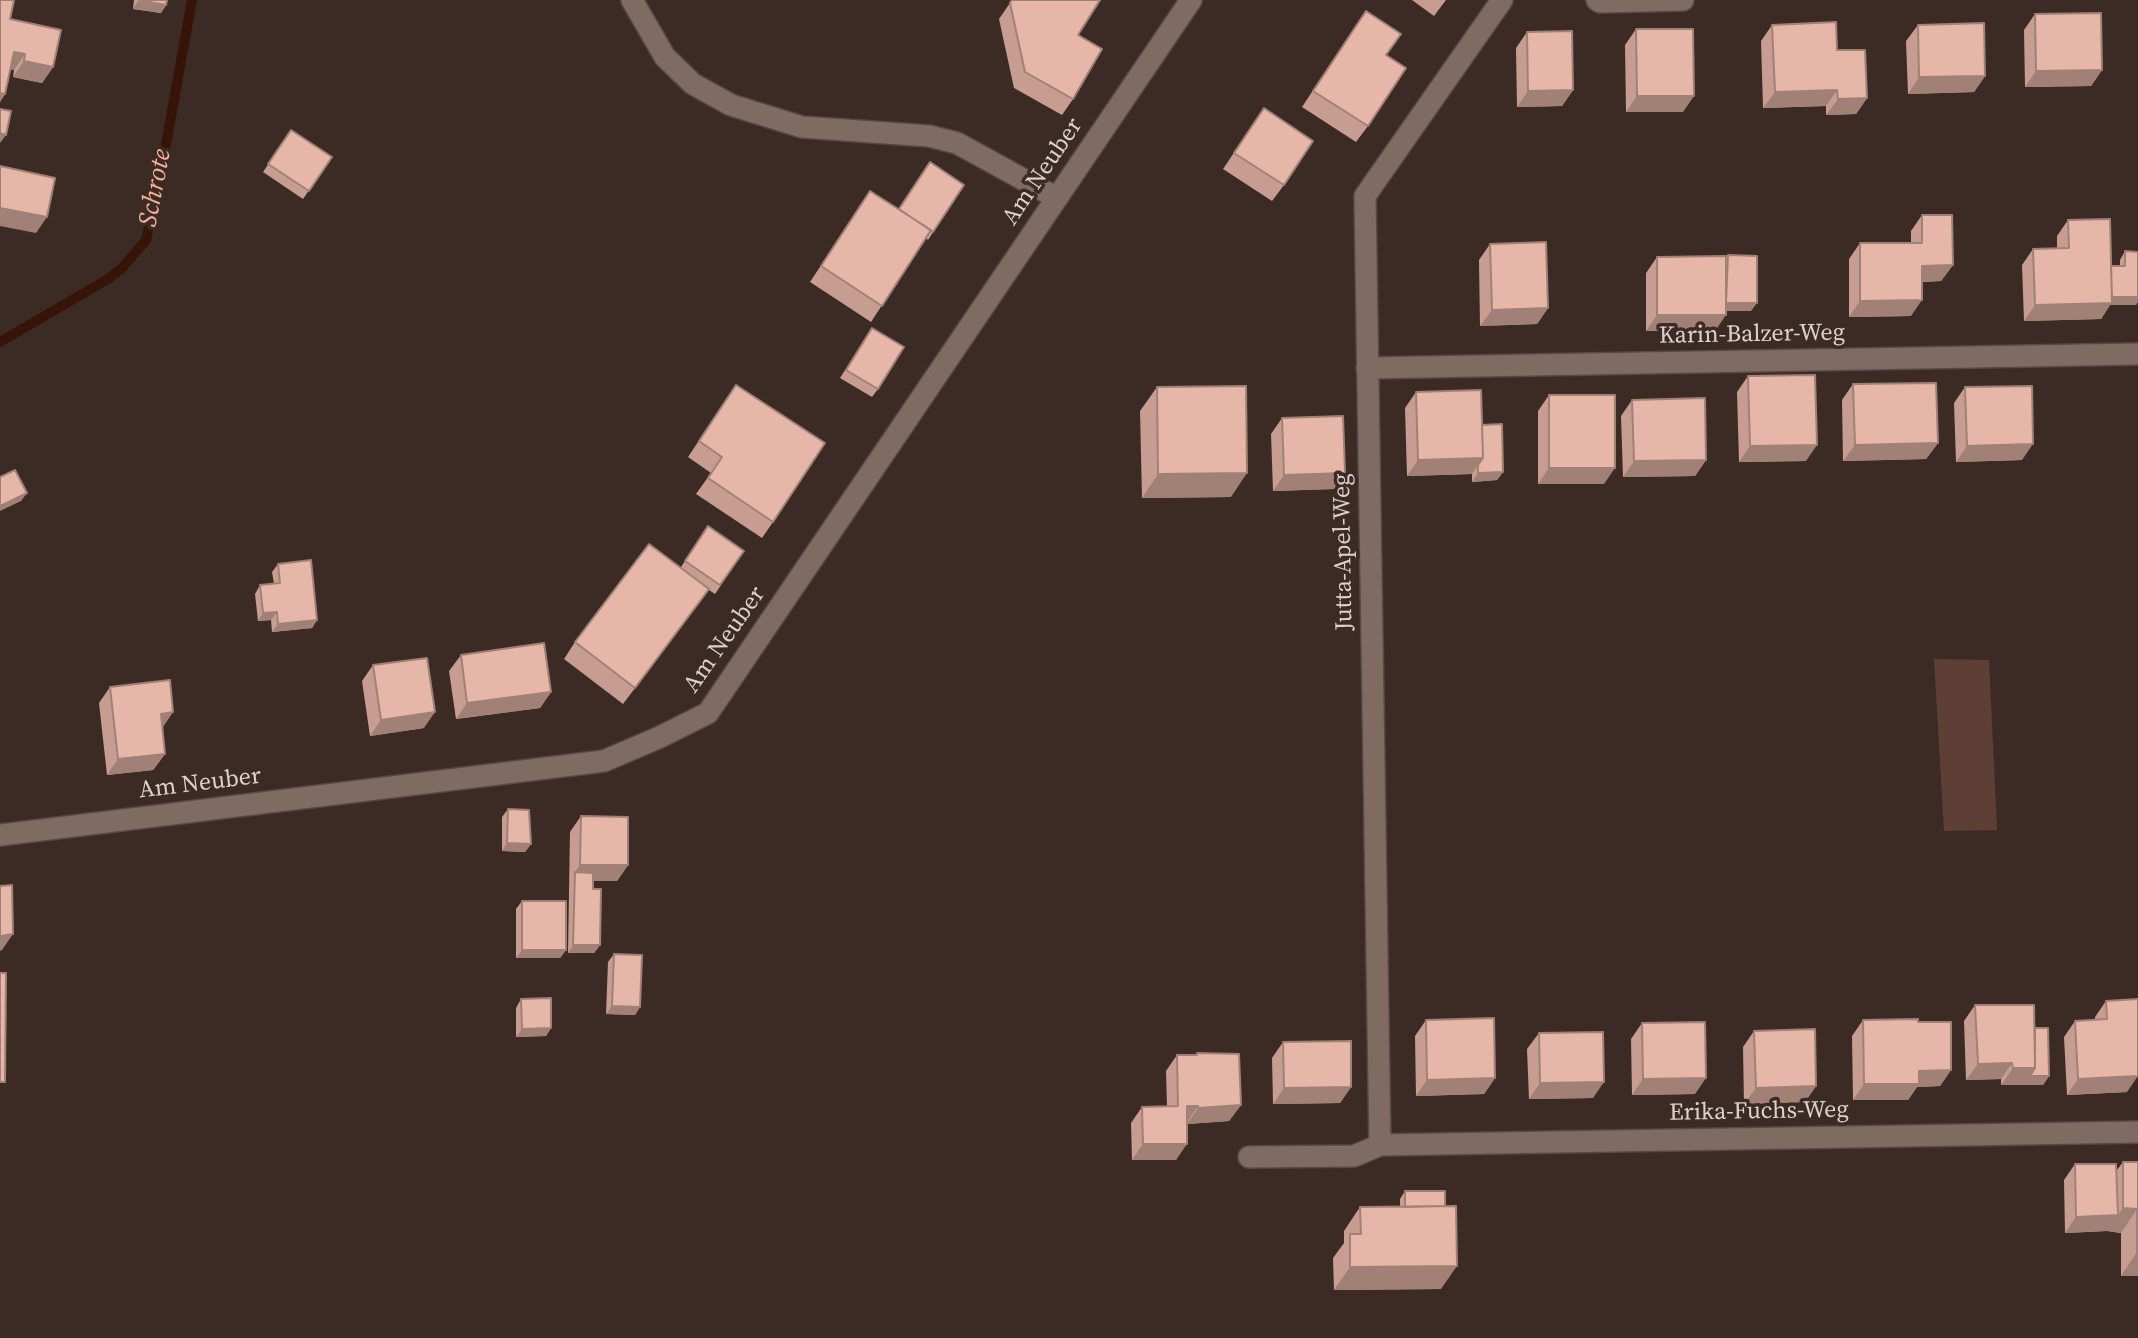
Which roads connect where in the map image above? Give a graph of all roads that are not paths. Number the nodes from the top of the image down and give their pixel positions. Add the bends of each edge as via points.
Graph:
1 (632, 0) edge
2 (1191, 0) edge
3 (1502, 0) edge
4 (1597, 0) edge
5 (1683, 0) edge
6 (1057, 198) junction
7 (2138, 354) edge
8 (1367, 369) junction
9 (0, 835) edge
10 (2138, 1132) edge
11 (1380, 1145) junction
12 (1249, 1157) dead end

1 - 6 street via 654,43 677,71 731,105 802,127 929,136 957,144
2 - 6 street, Am Neuber
3 - 8 street, Jutta-Apel-Weg via 1365,196
4 - 5 street
6 - 9 street, Am Neuber via 708,713 604,761
7 - 8 street, Karin-Balzer-Weg
8 - 11 street, Jutta-Apel-Weg
10 - 11 street, Erika-Fuchs-Weg
11 - 12 street, Erika-Fuchs-Weg via 1354,1156

